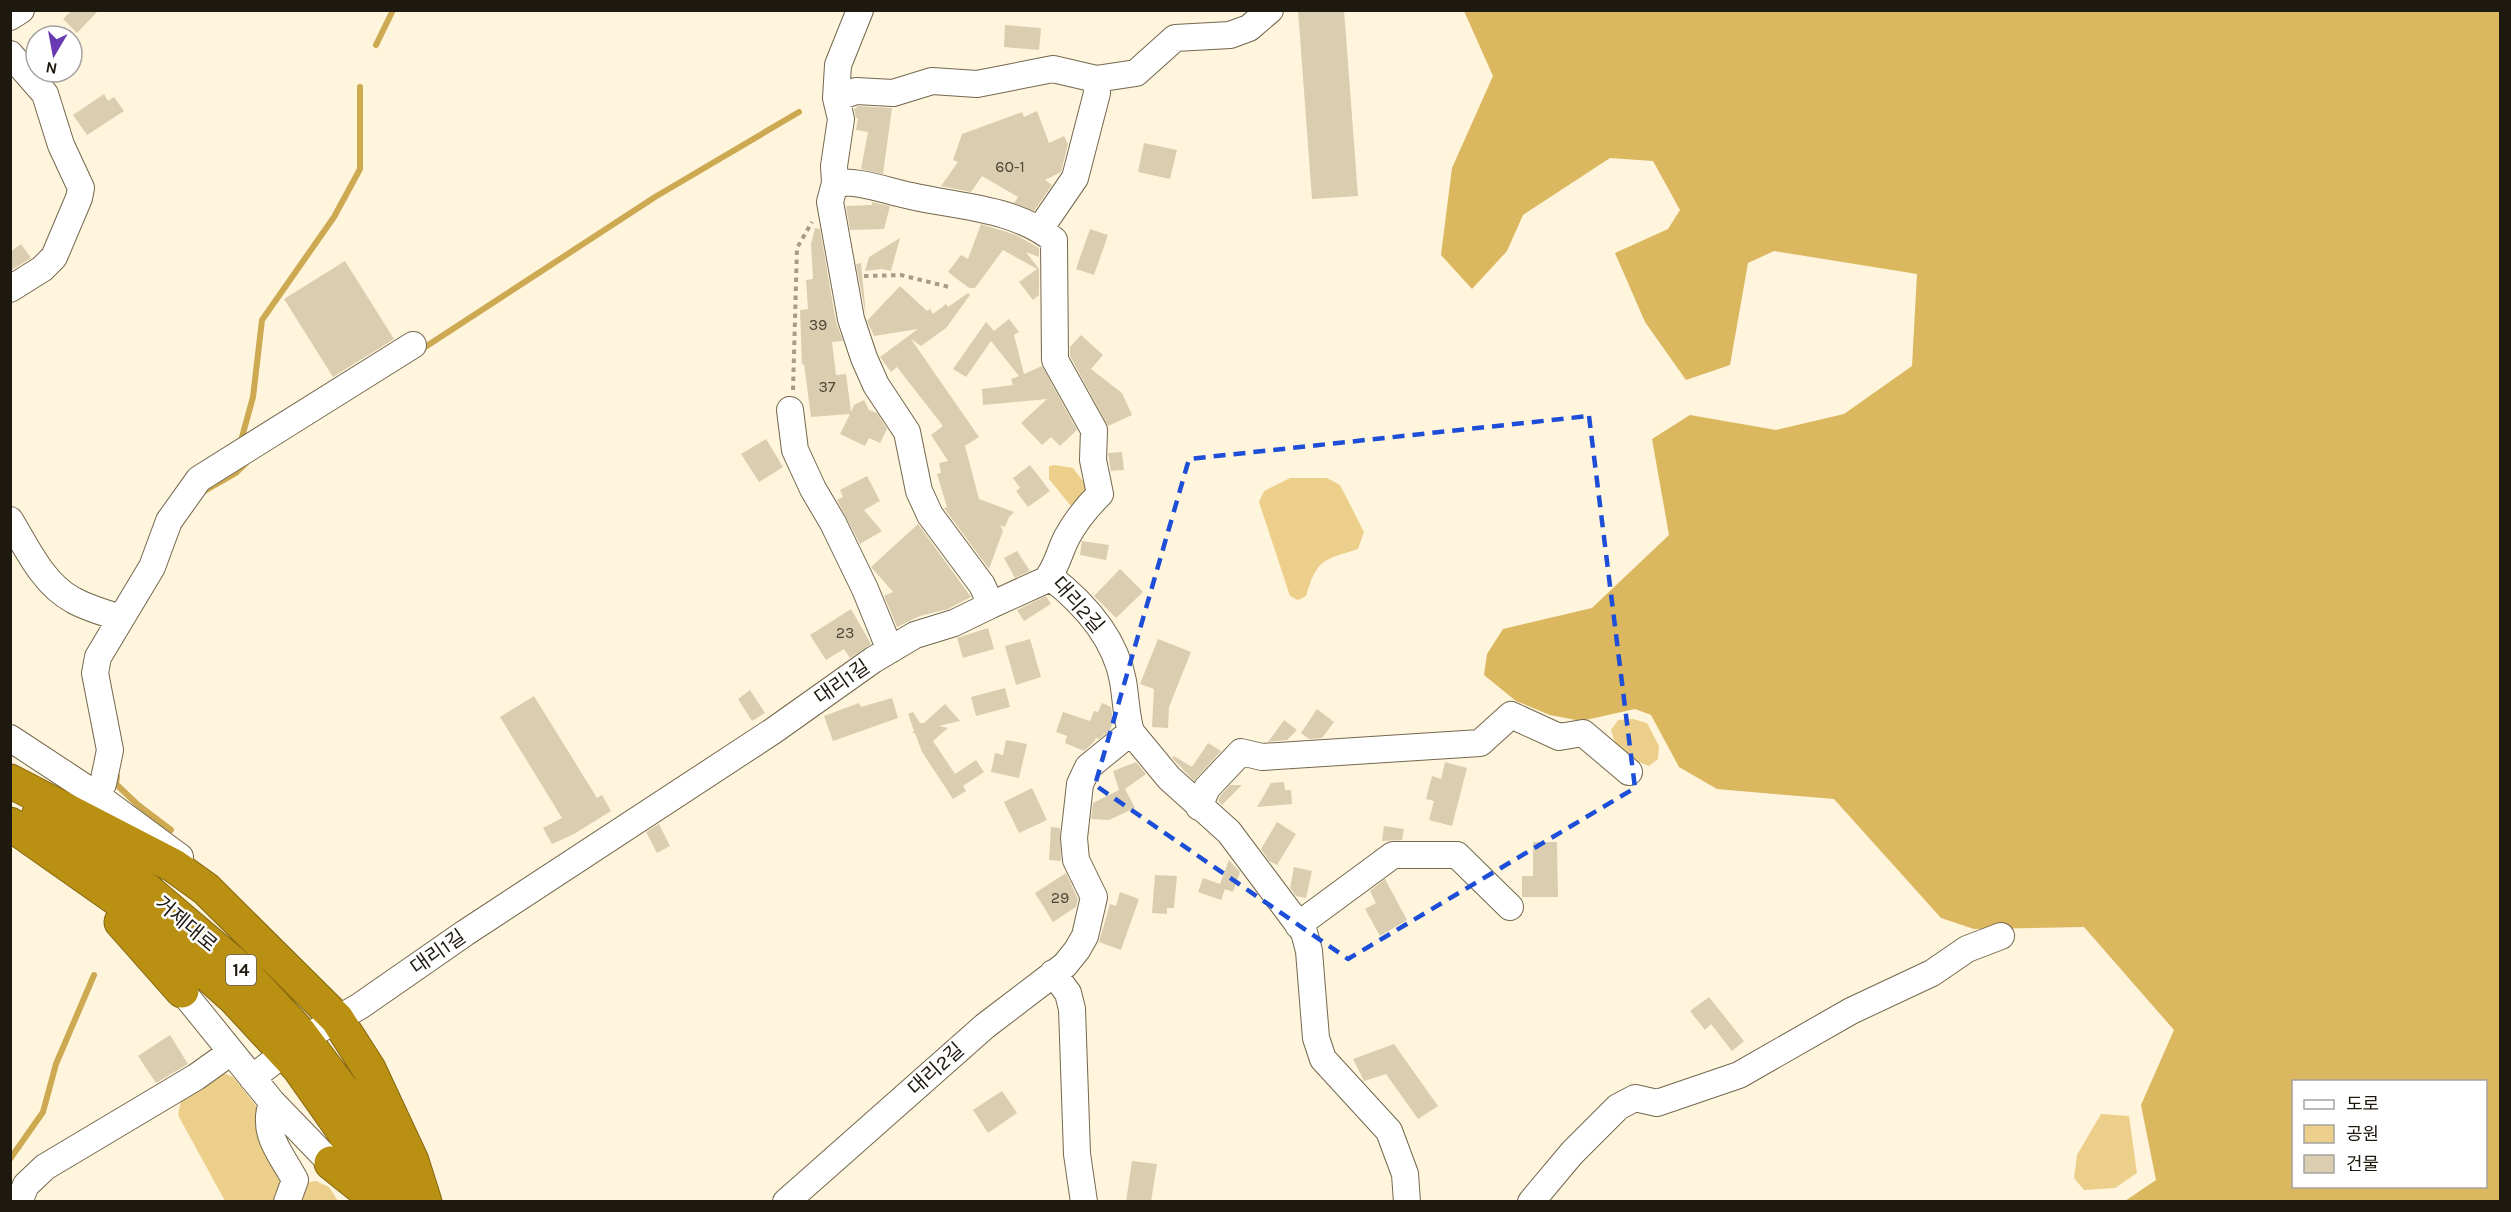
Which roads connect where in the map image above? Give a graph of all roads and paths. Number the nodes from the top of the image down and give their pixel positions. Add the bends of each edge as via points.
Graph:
1 (21, 10) edge
2 (860, 10) edge
3 (1270, 10) edge
4 (10, 17) edge
5 (10, 54) edge
6 (1096, 79) junction
7 (836, 98) junction
8 (832, 192) junction
9 (1040, 229) junction
10 (842, 276) junction
11 (949, 287) dead end
12 (10, 289) edge
13 (413, 345) dead end
14 (790, 410) joint
15 (10, 520) edge
16 (1049, 576) junction
17 (992, 605) junction
18 (121, 618) junction
19 (890, 650) junction
20 (1131, 732) junction
21 (10, 738) edge
22 (1629, 772) dead end
23 (10, 781) edge
24 (93, 792) junction
25 (10, 798) edge
26 (1199, 807) junction
27 (10, 824) edge
28 (57, 856) junction
29 (181, 872) junction
30 (1510, 907) dead end
31 (1299, 925) junction
32 (2001, 936) dead end
33 (1053, 973) junction
34 (182, 990) joint
35 (327, 1025) junction
36 (231, 1052) junction
37 (274, 1061) dead end
38 (252, 1078) junction
39 (272, 1102) junction
40 (331, 1162) joint
41 (19, 1202) edge
42 (287, 1202) edge
43 (379, 1202) edge
44 (384, 1202) edge
45 (412, 1202) edge
46 (425, 1202) edge
47 (786, 1202) edge
48 (1084, 1202) edge
49 (1407, 1202) edge
50 (1531, 1202) edge

1 - 4 street
2 - 7 street via 838,66
3 - 6 street via 1249,28 1230,35 1175,38 1136,72
5 - 12 street via 45,94 61,145 81,188 54,257
6 - 7 street via 1053,69 977,84 932,81 893,93 856,91
6 - 9 street via 1097,93 1075,178
7 - 8 street via 841,120
8 - 9 street via 852,181 987,210
8 - 10 street
8 - 14 path via 797,248
9 - 16 street, 대리2길 via 1054,240 1055,360 1094,430 1093,460 1100,494 1080,514
10 - 11 path via 901,275
10 - 17 street via 864,358 876,385 907,432 919,491 930,515 982,585
13 - 18 street via 199,479 169,521 152,567
14 - 19 street via 795,450 866,589
15 - 18 street via 40,569 55,585 72,600
16 - 17 street, 대리1길
16 - 20 street, 대리2길 via 1081,604 1112,647 1123,680 1125,713
17 - 19 street, 대리1길 via 915,635
18 - 24 street via 98,657 95,673 110,750 103,784
19 - 35 street, 대리1길
20 - 26 street
20 - 33 street, 대리2길 via 1088,767 1080,783 1074,838 1076,860 1094,897 1081,943 1065,965
21 - 24 street
22 - 26 street via 1583,733 1559,736 1511,715 1480,743 1262,757 1241,752 1207,789
23 - 29 highway
24 - 29 street via 183,860
25 - 45 highway, 거제대로 / 14 via 147,890 240,969 299,1032 357,1108
26 - 31 street via 1229,832
27 - 28 highway, 거제대로 / 14
28 - 34 highway
28 - 44 highway, 거제대로 / 14 via 148,921 235,999 298,1067 341,1128
29 - 35 highway via 206,889
30 - 31 street via 1457,855 1393,855
31 - 49 street via 1309,951 1316,1038 1323,1059 1389,1131 1405,1174
32 - 50 street via 1967,949 1932,973 1851,1011 1739,1075 1658,1103 1635,1098 1618,1107
33 - 47 street, 대리2길 via 976,1033
33 - 48 street via 1068,993 1072,1009 1077,1154
34 - 36 street
35 - 46 highway via 369,1069 412,1161
36 - 38 street
36 - 41 street via 45,1167 26,1185
37 - 38 street
38 - 39 street
39 - 40 street
39 - 42 street via 269,1130 278,1154 295,1180
40 - 43 highway

